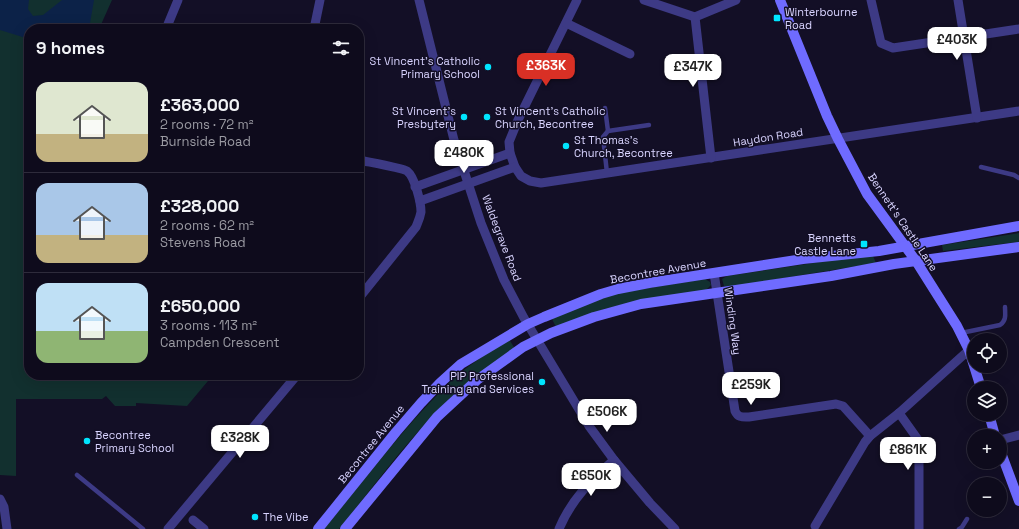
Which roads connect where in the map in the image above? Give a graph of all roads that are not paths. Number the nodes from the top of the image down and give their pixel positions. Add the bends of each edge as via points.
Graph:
1 (178, 0) edge
2 (320, 0) edge
3 (419, 0) edge
4 (577, 0) edge
5 (644, 0) edge
6 (736, 0) edge
7 (780, 0) edge
8 (871, 0) edge
9 (958, 0) edge
10 (696, 17) junction
11 (566, 23) junction
12 (168, 24) edge
13 (315, 24) edge
14 (1019, 30) edge
15 (964, 37) junction
16 (630, 54) dead end
17 (605, 108) dead end
18 (1019, 111) edge
19 (977, 118) junction
20 (649, 125) dead end
21 (608, 131) junction
22 (838, 138) junction
23 (510, 153) junction
24 (711, 158) junction
25 (364, 161) edge
26 (515, 167) junction
27 (980, 167) dead end
28 (464, 170) junction
29 (607, 173) junction
30 (1019, 178) edge
31 (468, 184) junction
32 (415, 187) junction
33 (420, 201) junction
34 (1019, 226) edge
35 (904, 246) junction
36 (1019, 247) edge
37 (916, 261) junction
38 (714, 273) junction
39 (364, 292) edge
40 (717, 293) junction
41 (1005, 307) dead end
42 (528, 324) junction
43 (961, 333) junction
44 (537, 340) junction
45 (967, 346) edge
46 (967, 352) edge
47 (293, 380) edge
48 (899, 413) junction
49 (1019, 435) edge
50 (870, 436) junction
51 (1007, 438) edge
52 (614, 460) junction
53 (1007, 469) edge
54 (77, 474) dead end
55 (0, 499) edge
56 (1019, 501) edge
57 (967, 519) dead end
58 (193, 520) dead end
59 (815, 526) dead end
60 (7, 529) edge
61 (143, 529) edge
62 (168, 529) edge
63 (204, 529) edge
64 (318, 529) edge
65 (345, 529) edge
66 (559, 529) edge
67 (675, 529) edge
68 (919, 529) edge
69 (927, 529) edge
70 (959, 529) edge

1 - 12 street
2 - 13 street
3 - 28 street, Waldegrave Road via 433,63
4 - 11 street
5 - 10 street
6 - 10 street
7 - 22 street, Bennett's Castle Lane
8 - 15 street via 881,43 893,48
9 - 15 street
10 - 24 street
11 - 16 street
11 - 23 street via 513,131 509,142
14 - 15 street
15 - 19 street
17 - 21 lane
18 - 19 street, Haydon Road
19 - 22 street, Haydon Road
20 - 21 lane
21 - 29 lane via 603,137
22 - 24 street, Haydon Road
22 - 35 street, Bennett's Castle Lane via 867,194
23 - 26 street
23 - 28 street
24 - 29 street, Haydon Road
25 - 32 street via 407,171
26 - 29 street, Haydon Road via 521,176 541,183
26 - 31 street
27 - 30 lane
28 - 31 street, Waldegrave Road
28 - 32 street
31 - 33 street
31 - 42 street, Waldegrave Road via 504,280
32 - 33 street
33 - 39 street via 420,219 416,227
34 - 35 street, Becontree Avenue
35 - 37 street, Bennett's Castle Lane
35 - 38 street, Becontree Avenue
36 - 37 street
37 - 40 street
37 - 43 street, Bennett's Castle Lane
38 - 40 street, Winding Way
38 - 42 street, Becontree Avenue via 618,289
40 - 44 street via 641,304 594,317
40 - 50 street, Winding Way via 737,415 749,417 836,404 843,406
41 - 43 lane via 1006,317 1000,325
42 - 44 street, Waldegrave Road
42 - 64 street, Becontree Avenue via 461,364 440,383 401,426
43 - 45 street, Bennett's Castle Lane
44 - 52 street, Waldegrave Road via 589,426
44 - 65 street via 477,380 450,404
46 - 48 street
47 - 62 street
48 - 50 street
48 - 68 street via 919,441
49 - 51 street
50 - 59 street
52 - 66 street via 581,492
52 - 67 street, Waldegrave Road
53 - 56 street
54 - 61 lane
55 - 60 street via 4,506
57 - 70 lane
58 - 63 street
68 - 69 lane

